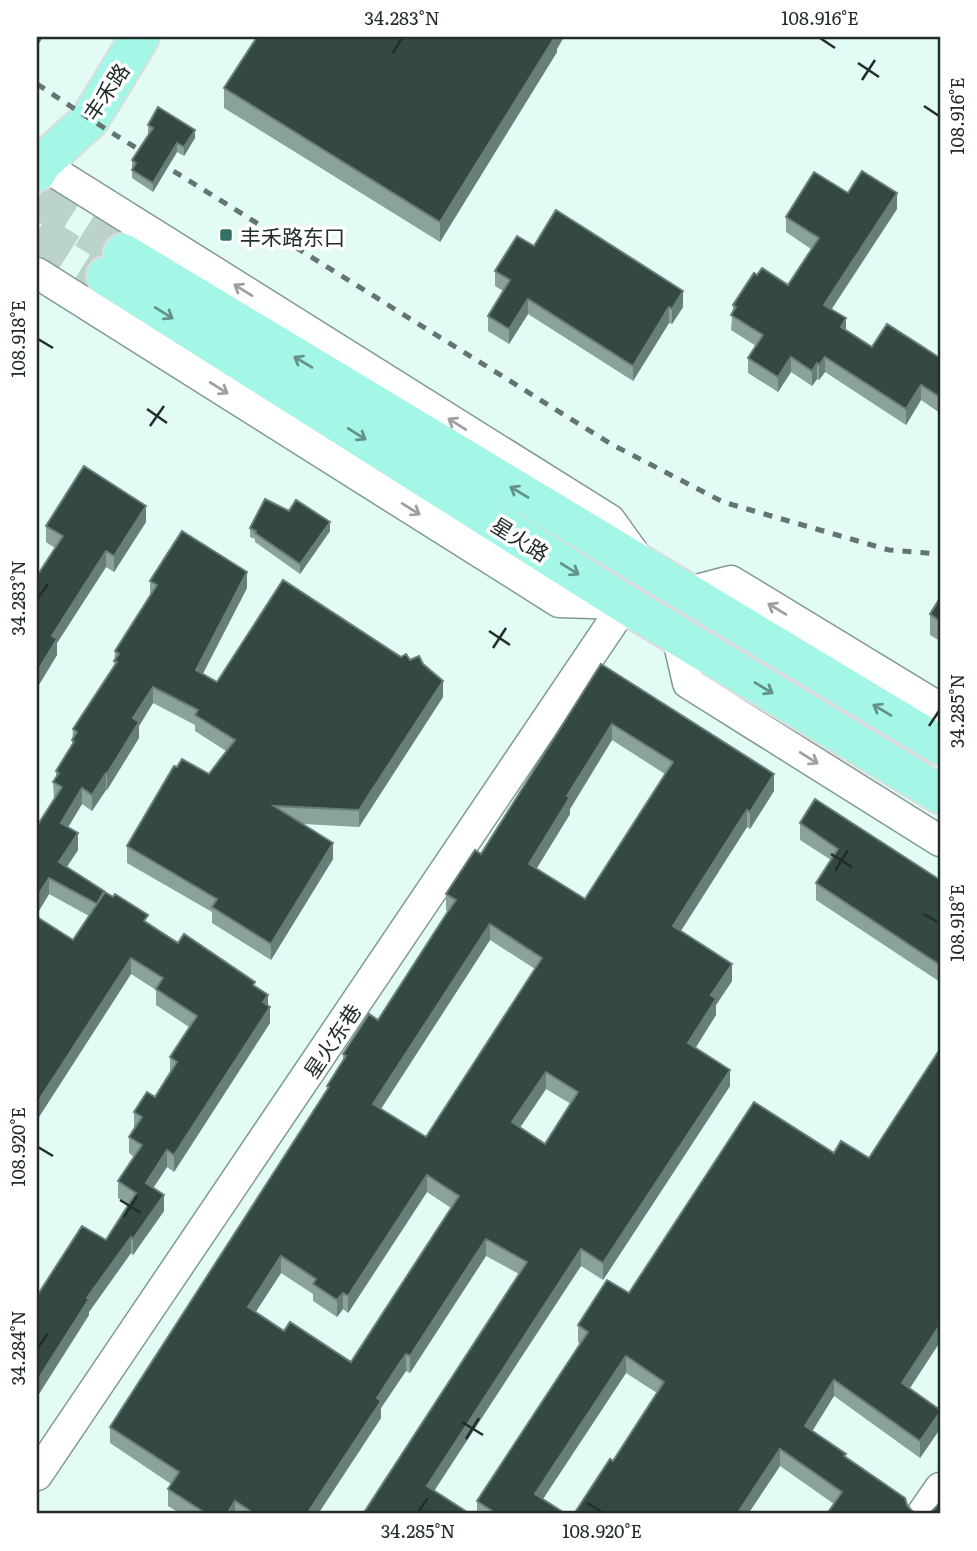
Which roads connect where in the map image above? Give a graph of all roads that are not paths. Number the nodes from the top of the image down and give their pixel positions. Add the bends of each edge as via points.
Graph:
1 (140, 37) edge
2 (38, 166) edge
3 (37, 273) edge
4 (644, 568) junction
5 (685, 593) junction
6 (625, 604) junction
7 (677, 635) junction
8 (940, 708) edge
9 (940, 745) edge
10 (940, 794) edge
11 (940, 841) edge
12 (37, 1475) edge
13 (940, 1488) edge
14 (922, 1514) edge

1 - 2 main road, 丰禾路 via 90,118
4 -> 2 street via 610,520
3 -> 6 street via 559,602
4 - 5 main road, 星火路
4 -> 6 main road, 星火路 via 115,265
8 -> 5 street via 731,581
9 -> 5 main road, 星火路
6 - 7 main road, 星火路
6 - 12 street, 星火东巷
7 -> 10 main road, 星火路
7 -> 11 street via 688,682
13 - 14 street

